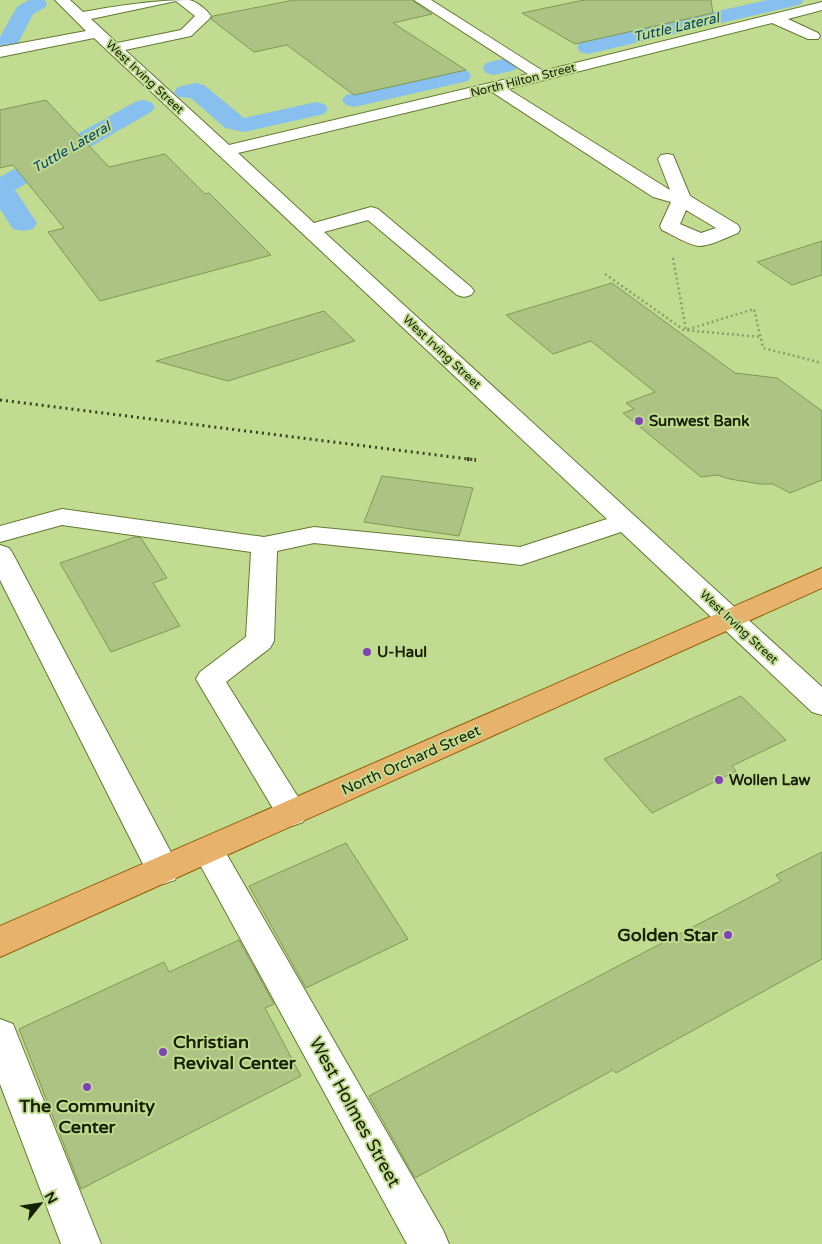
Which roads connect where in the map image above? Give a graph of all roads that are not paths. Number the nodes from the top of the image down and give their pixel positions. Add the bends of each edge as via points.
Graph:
1 (62, 0) edge
2 (170, 0) edge
3 (182, 0) edge
4 (421, 0) edge
5 (822, 6) edge
6 (80, 17) junction
7 (774, 18) junction
8 (97, 33) junction
9 (813, 36) dead end
10 (113, 48) junction
11 (0, 52) edge
12 (541, 76) junction
13 (494, 87) junction
14 (224, 151) junction
15 (667, 160) dead end
16 (310, 230) junction
17 (464, 291) dead end
18 (625, 522) junction
19 (0, 534) edge
20 (264, 545) junction
21 (0, 554) edge
22 (822, 577) edge
23 (730, 619) junction
24 (822, 704) edge
25 (292, 813) junction
26 (208, 850) junction
27 (163, 870) junction
28 (0, 942) edge
29 (0, 1036) edge
30 (80, 1244) edge
31 (429, 1244) edge

1 - 6 street, West Irving Street
2 - 6 street
3 - 10 street via 204,16 186,33
4 - 12 street
5 - 7 street, North Hilton Street
6 - 8 street, West Irving Street
7 - 9 street
7 - 12 street, North Hilton Street
8 - 10 street, West Irving Street
8 - 11 street
10 - 14 street, West Irving Street
12 - 13 street, North Hilton Street
13 - 14 street, North Hilton Street
13 - 15 street via 659,193 682,199
14 - 16 street, West Irving Street
16 - 17 street via 371,213
16 - 18 street, West Irving Street
18 - 20 street via 521,556 314,535
18 - 23 street, West Irving Street
19 - 20 street via 62,517
20 - 25 street via 260,641 210,679
21 - 27 street
22 - 23 main road, North Orchard Street
23 - 24 street, West Irving Street
23 - 25 main road, North Orchard Street
25 - 26 main road, North Orchard Street
26 - 27 main road, North Orchard Street
26 - 31 street, West Holmes Street
27 - 28 main road, North Orchard Street
29 - 30 street

